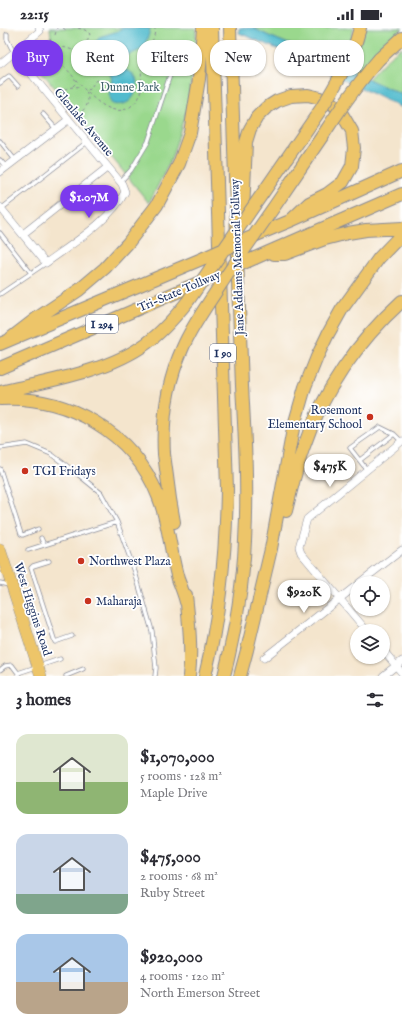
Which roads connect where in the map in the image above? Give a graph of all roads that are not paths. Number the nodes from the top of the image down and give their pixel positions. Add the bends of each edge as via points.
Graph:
1 (203, 28) edge
2 (212, 28) edge
3 (230, 28) edge
4 (360, 28) edge
5 (39, 30) edge
6 (7, 34) dead end
7 (402, 38) edge
8 (28, 40) edge
9 (12, 49) edge
10 (12, 54) edge
11 (0, 62) edge
12 (33, 76) edge
13 (170, 76) edge
14 (0, 83) edge
15 (18, 86) dead end
16 (43, 114) dead end
17 (68, 120) junction
18 (56, 129) junction
19 (0, 141) edge
20 (87, 142) junction
21 (0, 160) edge
22 (15, 160) junction
23 (108, 167) junction
24 (3, 169) edge
25 (402, 171) edge
26 (120, 182) junction
27 (402, 194) edge
28 (1, 208) edge
29 (290, 221) junction
30 (402, 228) edge
31 (0, 233) edge
32 (23, 234) junction
33 (402, 234) edge
34 (237, 249) junction
35 (260, 256) junction
36 (46, 263) junction
37 (31, 273) junction
38 (0, 287) edge
39 (4, 292) junction
40 (0, 294) edge
41 (402, 301) edge
42 (6, 341) edge
43 (0, 368) edge
44 (0, 392) edge
45 (0, 399) edge
46 (394, 434) junction
47 (402, 442) edge
48 (0, 448) edge
49 (360, 460) junction
50 (0, 468) edge
51 (367, 470) junction
52 (116, 522) junction
53 (38, 529) dead end
54 (41, 538) dead end
55 (44, 545) junction
56 (0, 549) edge
57 (271, 549) junction
58 (28, 550) dead end
59 (402, 550) edge
60 (49, 561) dead end
61 (2, 564) edge
62 (368, 576) edge
63 (0, 583) edge
64 (12, 586) junction
65 (350, 590) edge
66 (339, 598) junction
67 (186, 602) junction
68 (361, 624) edge
69 (72, 636) dead end
70 (390, 656) edge
71 (264, 658) dead end
72 (60, 659) dead end
73 (399, 664) edge
74 (83, 669) dead end
75 (0, 670) edge
76 (39, 671) edge
77 (402, 673) edge
78 (19, 674) edge
79 (66, 676) edge
80 (154, 676) edge
81 (189, 676) edge
82 (205, 676) edge
83 (224, 676) edge
84 (240, 676) edge
85 (383, 676) edge

1 - 42 highway via 199,79 190,133 179,164 157,205 105,268
2 - 82 highway, Jane Addams Memorial Tollway / I 90 via 227,489 224,563 218,613
3 - 34 highway, Jane Addams Memorial Tollway / I 90
4 - 44 highway, bridge via 348,63 321,109 175,317 147,343 100,367
5 - 8 street
6 - 9 lane
7 - 67 highway, bridge via 379,59 348,98 192,329 176,364 165,410 164,454
10 - 11 street
12 - 17 street, Glenlake Avenue
13 - 26 lane via 148,142 131,170
14 - 15 lane via 9,76
16 - 18 lane
17 - 18 street
17 - 20 street, Glenlake Avenue
18 - 22 street
19 - 22 lane
20 - 23 street, Glenlake Avenue
20 - 28 lane
21 - 24 lane
22 - 24 street
23 - 26 street, Glenlake Avenue
23 - 32 street
25 - 29 highway, Tri-State Tollway / I 294
26 - 36 street via 125,192 122,200 112,211
27 - 35 highway, Tri-State Tollway / I 294
28 - 32 street
29 - 34 highway via 309,203 343,182 352,166 352,131 342,114 333,104 308,95 291,96 277,101 261,112 250,129 246,142 242,230
29 - 42 highway, Tri-State Tollway / I 294, bridge
30 - 35 highway via 348,232 285,254
31 - 37 lane
32 - 36 street
33 - 57 highway via 379,258 342,309 317,357 293,429
34 - 83 highway, Jane Addams Memorial Tollway / I 90 via 246,515 241,589
35 - 43 highway, Tri-State Tollway / I 294, bridge
36 - 37 lane
37 - 39 lane
38 - 39 lane
39 - 40 lane
41 - 57 highway via 358,347 334,382 303,448 280,531
45 - 67 highway via 31,399 68,408 86,416 128,448 141,464 158,496
46 - 47 lane
46 - 49 lane
46 - 49 lane via 380,426 350,448
47 - 51 street
48 - 52 lane via 27,444 51,454 101,493
49 - 51 lane
50 - 53 lane via 21,534
51 - 66 street via 307,519 299,547 301,553
52 - 55 lane
52 - 80 lane via 135,572 152,631 156,668
54 - 55 lane
55 - 58 lane
56 - 61 main road, West Higgins Road
57 - 84 highway
59 - 62 street
60 - 69 lane via 31,568 55,642
61 - 64 main road, West Higgins Road
63 - 64 lane
64 - 76 main road, West Higgins Road
65 - 66 street
66 - 68 street
66 - 71 street
67 - 81 highway via 190,644
70 - 73 street
72 - 76 lane
73 - 77 street
73 - 85 street
74 - 79 lane
75 - 78 lane via 12,665
76 - 78 lane

